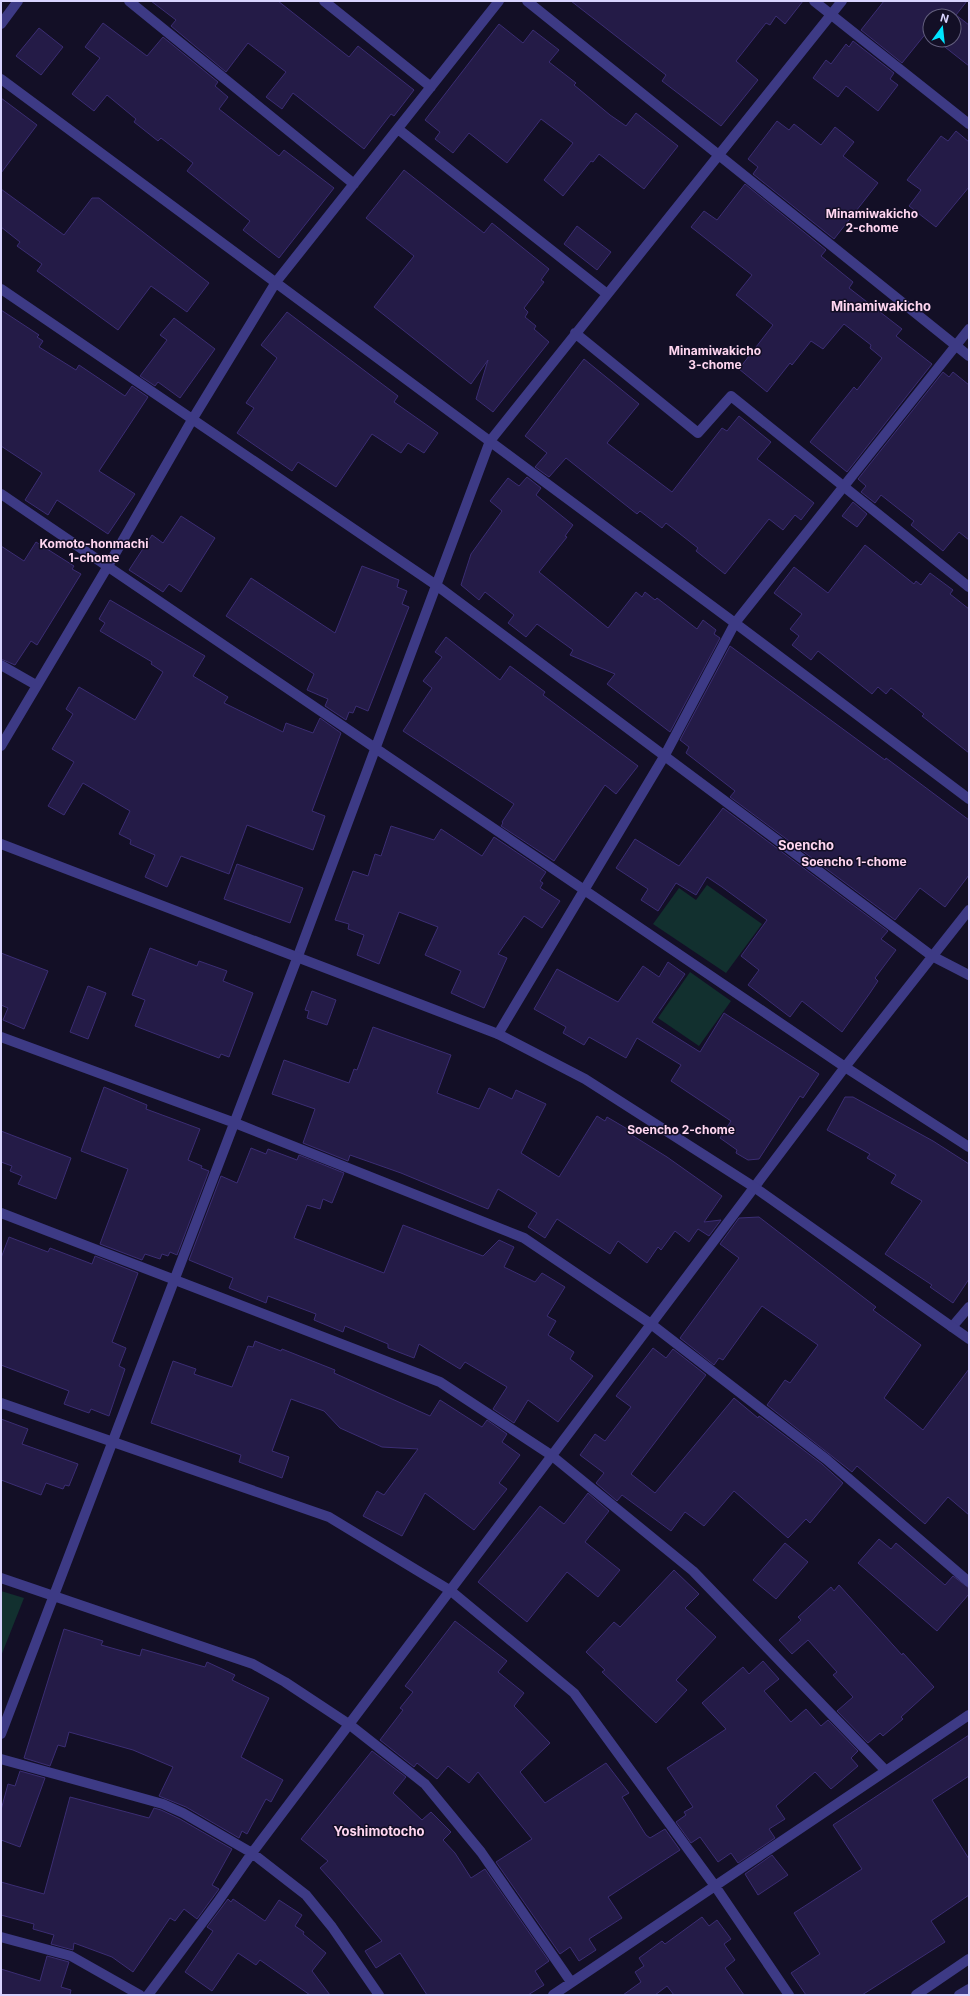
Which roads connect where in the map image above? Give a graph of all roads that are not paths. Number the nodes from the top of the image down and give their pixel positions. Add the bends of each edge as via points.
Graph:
1 (18, 1) edge
2 (128, 1) edge
3 (324, 1) edge
4 (500, 1) edge
5 (527, 1) edge
6 (814, 1) edge
7 (842, 1) edge
8 (831, 15) junction
9 (1, 24) edge
10 (1, 78) edge
11 (431, 87) junction
12 (969, 124) edge
13 (398, 129) junction
14 (720, 154) junction
15 (354, 184) junction
16 (276, 282) junction
17 (1, 289) edge
18 (607, 294) junction
19 (969, 329) edge
20 (575, 334) junction
21 (956, 345) junction
22 (969, 356) edge
23 (192, 420) junction
24 (490, 441) junction
25 (844, 487) junction
26 (1, 494) edge
27 (108, 566) junction
28 (436, 585) junction
29 (969, 587) edge
30 (736, 623) junction
31 (1, 665) edge
32 (36, 685) junction
33 (1, 746) edge
34 (375, 750) junction
35 (665, 755) junction
36 (969, 799) edge
37 (1, 844) edge
38 (585, 890) junction
39 (969, 910) edge
40 (298, 956) junction
41 (932, 956) junction
42 (969, 975) edge
43 (498, 1034) junction
44 (1, 1037) edge
45 (845, 1067) junction
46 (234, 1123) junction
47 (969, 1147) edge
48 (754, 1187) junction
49 (1, 1213) edge
50 (175, 1280) junction
51 (969, 1307) edge
52 (651, 1324) junction
53 (952, 1327) junction
54 (969, 1339) edge
55 (1, 1403) edge
56 (113, 1441) junction
57 (551, 1455) junction
58 (1, 1578) edge
59 (969, 1582) edge
60 (450, 1591) junction
61 (54, 1595) junction
62 (969, 1715) edge
63 (350, 1725) junction
64 (1, 1734) edge
65 (1, 1759) edge
66 (886, 1771) junction
67 (252, 1853) junction
68 (715, 1886) junction
69 (1, 1937) edge
70 (969, 1959) edge
71 (571, 1982) junction
72 (969, 1988) edge
73 (140, 1995) edge
74 (148, 1995) edge
75 (379, 1995) edge
76 (553, 1995) edge
77 (789, 1995) edge
78 (916, 1995) edge
79 (959, 1995) edge

1 - 9 street
2 - 15 street
3 - 11 street
4 - 11 street
5 - 14 street
6 - 8 street
7 - 8 street
8 - 12 street
8 - 14 street
10 - 16 street
11 - 13 street
13 - 15 street
13 - 18 street
14 - 18 street
14 - 21 street
15 - 16 street
16 - 23 street
16 - 24 street
17 - 23 street
18 - 20 street
19 - 21 street
20 - 24 street
20 - 25 street via 698,433 731,396
21 - 22 street
21 - 25 street
23 - 27 street
23 - 28 street
24 - 28 street
24 - 30 street
25 - 29 street
25 - 30 street
26 - 27 street
27 - 32 street
27 - 34 street
28 - 34 street
28 - 35 street
30 - 35 street
30 - 36 street
31 - 32 street
32 - 33 street
34 - 38 street
34 - 40 street
35 - 38 street
35 - 41 street
37 - 40 street
38 - 43 street
38 - 45 street
39 - 41 street
40 - 43 street
40 - 46 street
41 - 42 street
41 - 45 street
43 - 48 street via 585,1079
44 - 46 street
45 - 47 street
45 - 48 street
46 - 50 street
46 - 52 street via 524,1238
48 - 52 street
48 - 53 street
49 - 50 street
50 - 56 street
50 - 57 street via 440,1382
51 - 53 street
52 - 57 street
52 - 59 street via 826,1459
53 - 54 street
55 - 56 street
56 - 60 street via 329,1517
56 - 61 street
57 - 60 street
57 - 66 street via 693,1571
58 - 61 street
60 - 63 street
60 - 68 street via 574,1693
61 - 63 street via 253,1664
61 - 64 street
62 - 66 street
63 - 67 street
63 - 71 street via 425,1784 481,1852
65 - 67 street via 163,1804
66 - 68 street
67 - 74 street via 218,1903
67 - 75 street via 306,1895 332,1927
68 - 71 street
68 - 77 street
69 - 73 street via 71,1956
70 - 78 street
71 - 76 street
72 - 79 street

